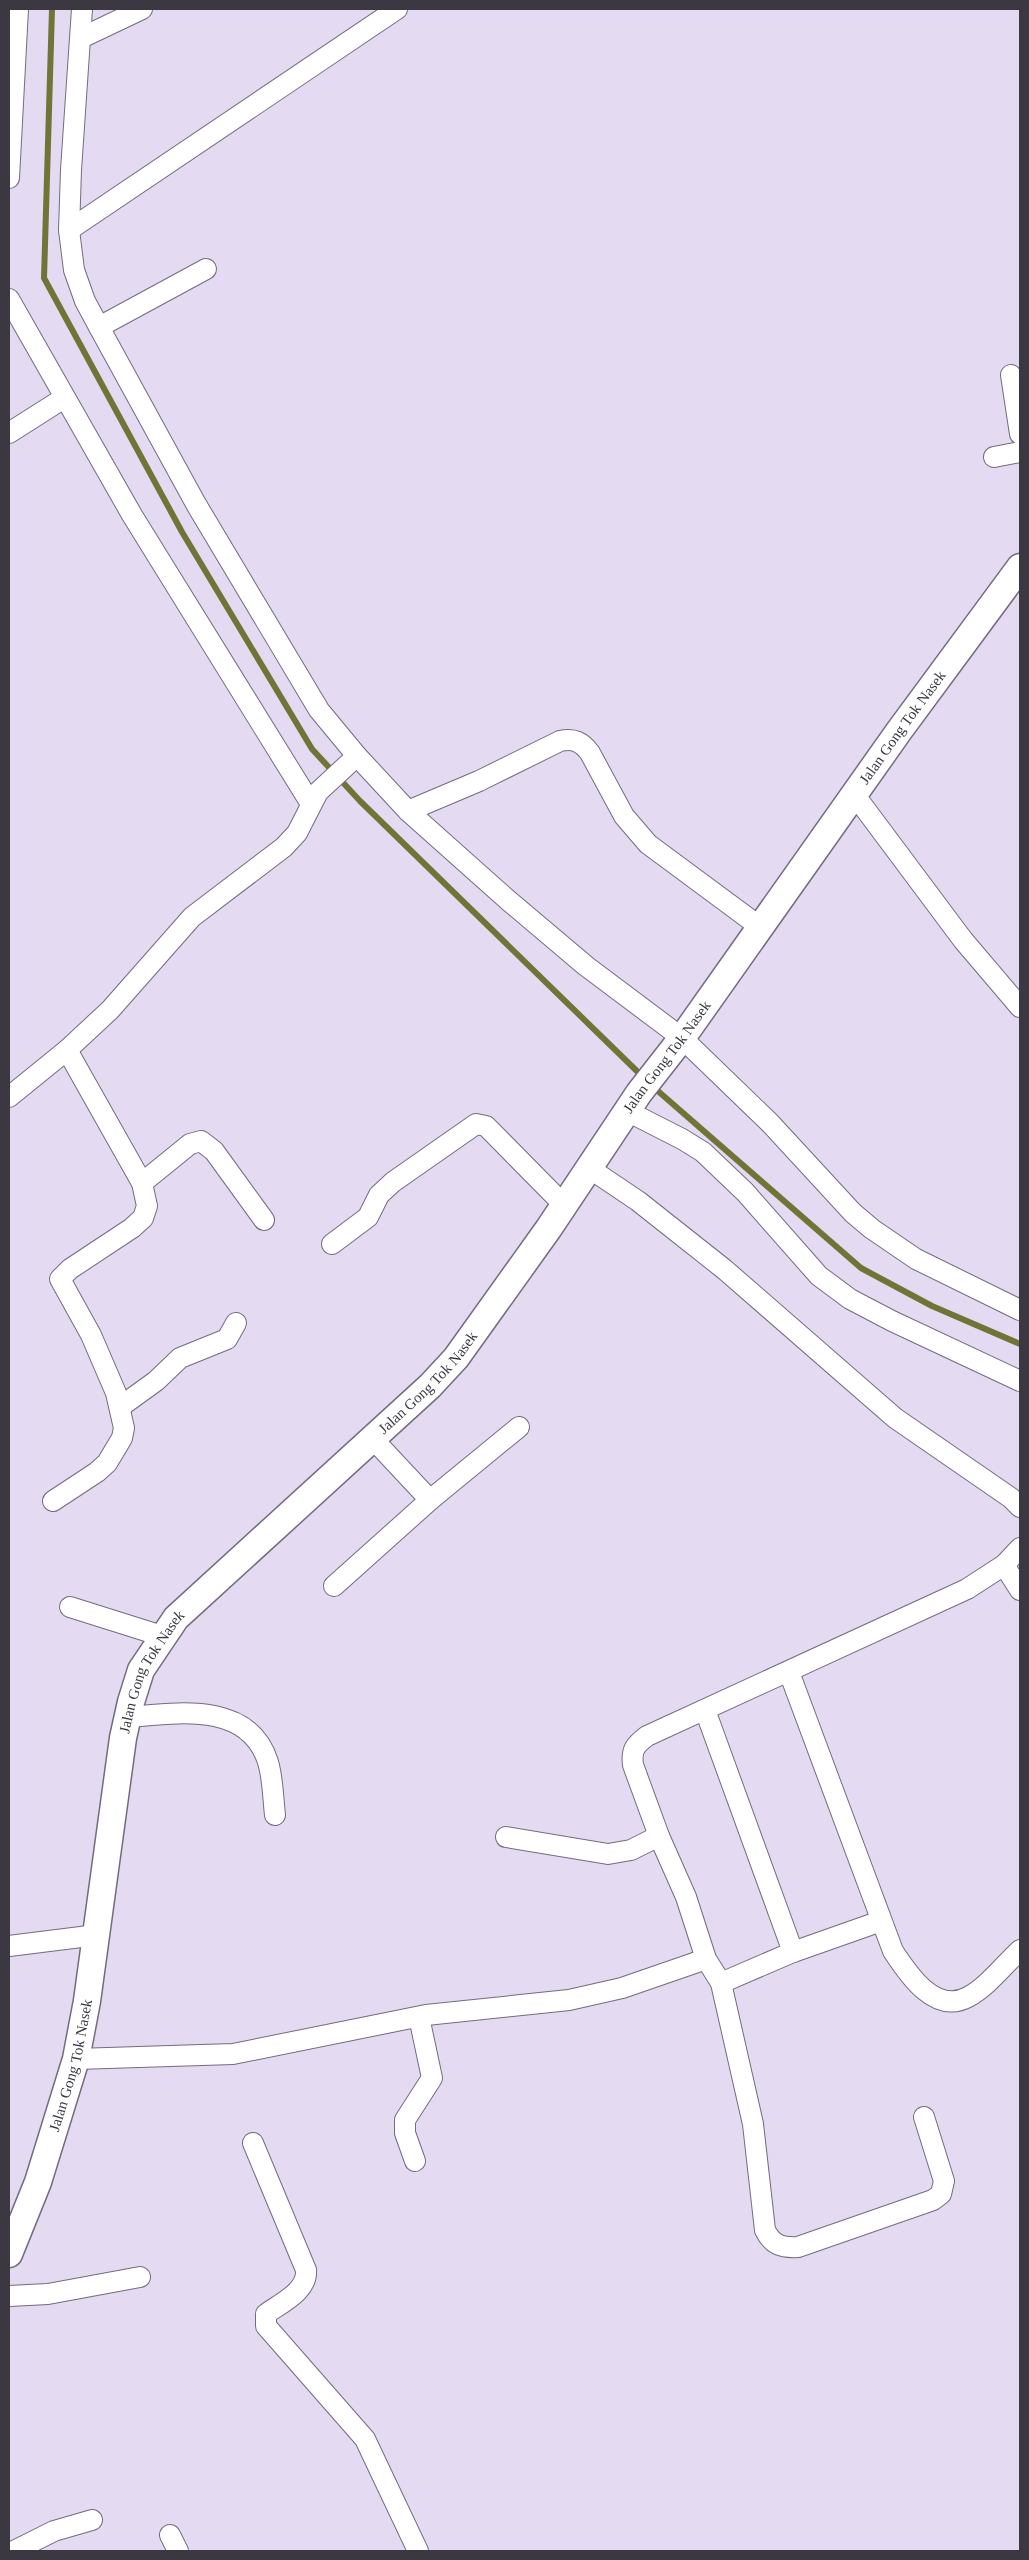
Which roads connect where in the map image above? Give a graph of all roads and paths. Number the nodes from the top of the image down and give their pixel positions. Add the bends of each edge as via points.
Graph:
1 (18, 9) edge
2 (82, 9) edge
3 (142, 9) edge
4 (397, 9) edge
5 (81, 38) junction
6 (11, 95) edge
7 (10, 152) edge
8 (9, 178) edge
9 (70, 230) junction
10 (206, 269) dead end
11 (9, 300) edge
12 (99, 327) junction
13 (1012, 375) dead end
14 (64, 398) junction
15 (9, 432) edge
16 (1020, 434) edge
17 (1020, 452) edge
18 (994, 457) dead end
19 (1020, 567) edge
20 (354, 758) junction
21 (854, 794) junction
22 (315, 798) junction
23 (408, 812) junction
24 (760, 927) junction
25 (1020, 1006) edge
26 (678, 1042) junction
27 (67, 1050) junction
28 (9, 1097) edge
29 (633, 1102) junction
30 (589, 1168) junction
31 (142, 1183) junction
32 (564, 1205) junction
33 (264, 1220) dead end
34 (332, 1244) dead end
35 (1020, 1310) edge
36 (236, 1323) dead end
37 (1020, 1381) edge
38 (120, 1407) junction
39 (519, 1427) dead end
40 (373, 1439) junction
41 (430, 1500) junction
42 (52, 1501) dead end
43 (1020, 1507) edge
44 (1020, 1548) edge
45 (1004, 1566) junction
46 (334, 1586) dead end
47 (1020, 1590) edge
48 (70, 1607) dead end
49 (162, 1636) junction
50 (789, 1672) junction
51 (705, 1710) junction
52 (128, 1717) junction
53 (275, 1815) dead end
54 (659, 1836) junction
55 (506, 1837) dead end
56 (881, 1921) junction
57 (96, 1935) junction
58 (9, 1946) edge
59 (1020, 1950) edge
60 (792, 1952) junction
61 (706, 1959) junction
62 (721, 1983) junction
63 (419, 2017) junction
64 (76, 2059) junction
65 (924, 2117) dead end
66 (253, 2143) dead end
67 (416, 2161) dead end
68 (9, 2254) edge
69 (140, 2277) dead end
70 (9, 2296) edge
71 (92, 2520) dead end
72 (14, 2551) edge
73 (418, 2551) edge

1 - 6 street
2 - 5 street
3 - 5 street
4 - 9 street
5 - 9 street
6 - 7 street
7 - 8 street
9 - 12 street via 74,270
10 - 12 street
11 - 14 street
12 - 20 street via 196,504 319,710
13 - 16 street
14 - 15 street
14 - 22 street via 132,515
17 - 18 street
19 - 21 main road, Jalan Gong Tok Nasek
20 - 22 street
20 - 23 street
21 - 24 main road, Jalan Gong Tok Nasek
21 - 25 street via 963,940
22 - 27 street via 297,833 284,847 192,917 116,1004
23 - 24 street via 560,740 577,741 590,753 624,816 648,844
23 - 26 street via 509,902
24 - 26 main road, Jalan Gong Tok Nasek
26 - 29 main road, Jalan Gong Tok Nasek
26 - 35 street via 770,1123 853,1214 872,1229 916,1259
27 - 28 street
27 - 31 street
29 - 30 main road, Jalan Gong Tok Nasek
29 - 37 street via 703,1152 820,1276 850,1299
30 - 32 main road, Jalan Gong Tok Nasek
30 - 43 street via 638,1201 724,1269 895,1418
31 - 33 street via 190,1144 201,1141 214,1150
31 - 38 street via 147,1206 143,1218 60,1279 91,1335
32 - 34 street via 486,1126 476,1124 393,1182 379,1195 368,1217
32 - 40 main road, Jalan Gong Tok Nasek via 456,1358
36 - 38 street via 227,1339 180,1358 151,1385
38 - 42 street via 124,1428 122,1438 108,1463
39 - 41 street
40 - 41 street
40 - 49 main road, Jalan Gong Tok Nasek via 176,1618
41 - 46 street
44 - 45 street
45 - 47 street
45 - 50 street via 967,1589
48 - 49 street
49 - 52 main road, Jalan Gong Tok Nasek via 141,1670
50 - 51 street
50 - 56 street
51 - 54 street via 647,1736 636,1744 631,1753
51 - 60 street
52 - 53 street via 202,1712 244,1727 268,1761
52 - 57 main road, Jalan Gong Tok Nasek
54 - 55 street via 631,1850 608,1854
54 - 61 street via 686,1897
56 - 59 street via 893,1951 906,1971 930,1994 942,1999 958,2001 969,1997
56 - 60 street
57 - 58 street
57 - 64 main road, Jalan Gong Tok Nasek
60 - 62 street
61 - 62 street
61 - 63 street via 622,1988 569,2000
62 - 65 street via 752,2124 765,2230 768,2239 776,2245 798,2247 941,2194 944,2181
63 - 64 street via 233,2054
63 - 67 street via 432,2078 405,2120 405,2133
64 - 68 main road, Jalan Gong Tok Nasek via 38,2182
66 - 73 street via 304,2262 307,2279 303,2287 266,2314 266,2326 365,2439
69 - 70 street via 48,2294
71 - 72 street via 54,2531

